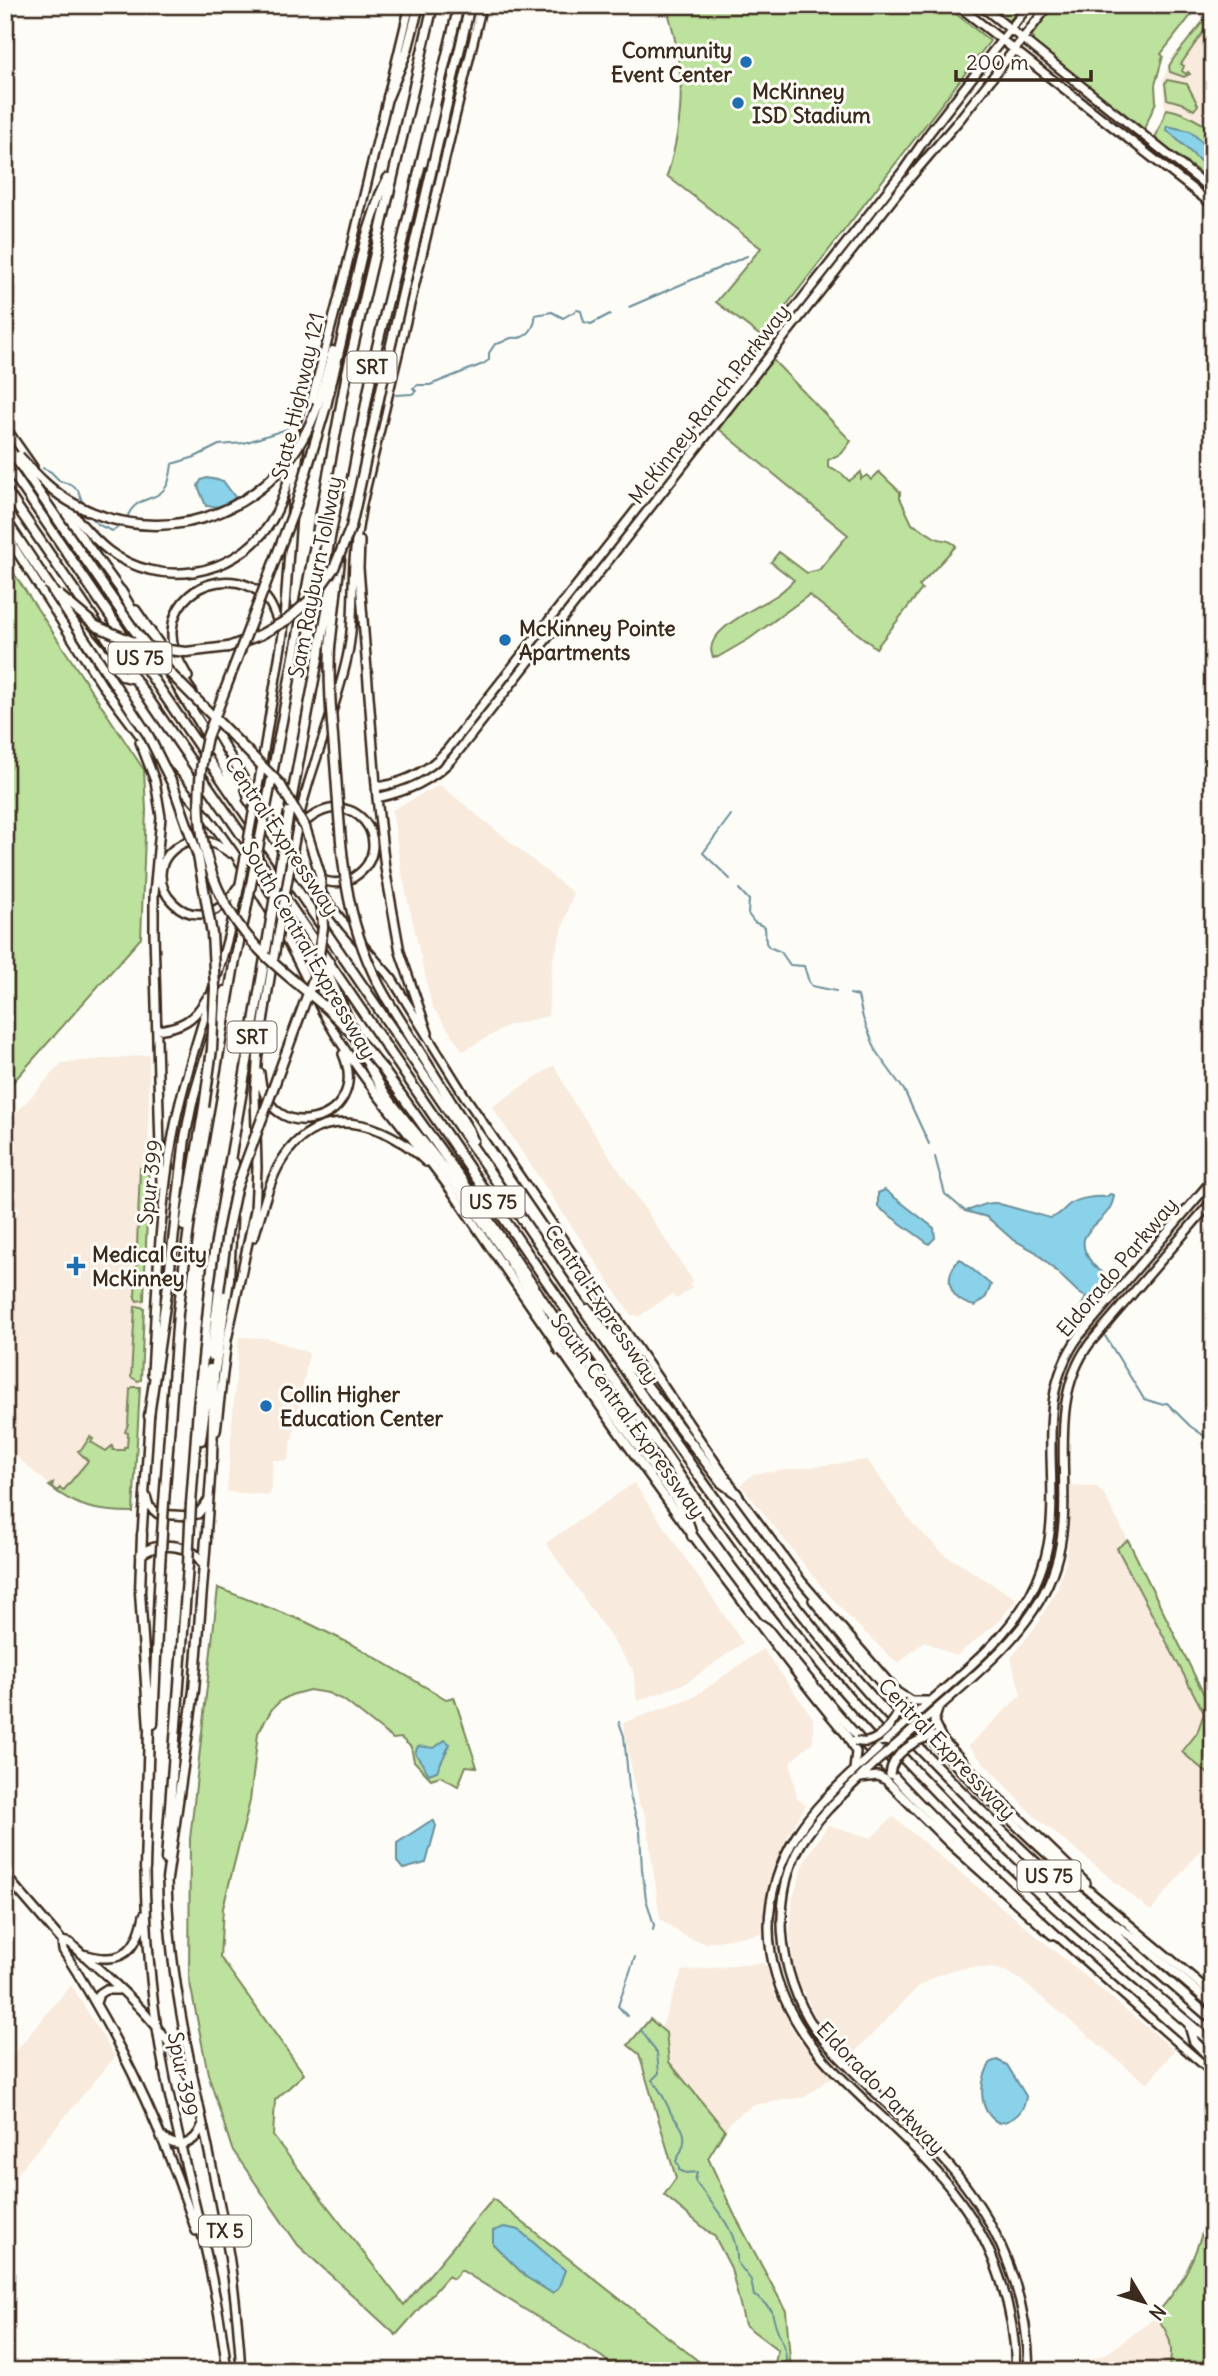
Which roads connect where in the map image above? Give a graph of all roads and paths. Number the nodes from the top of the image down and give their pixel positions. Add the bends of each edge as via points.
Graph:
1 (410, 5) edge
2 (419, 5) edge
3 (433, 5) edge
4 (459, 5) edge
5 (473, 5) edge
6 (482, 5) edge
7 (957, 5) edge
8 (980, 5) edge
9 (1029, 5) edge
10 (1049, 5) edge
11 (1010, 29) junction
12 (1023, 39) junction
13 (1001, 40) junction
14 (1013, 51) junction
15 (388, 97) junction
16 (930, 132) junction
17 (942, 140) junction
18 (394, 166) junction
19 (416, 180) junction
20 (1213, 191) edge
21 (1213, 205) edge
22 (857, 229) junction
23 (864, 235) junction
24 (322, 405) junction
25 (5, 427) edge
26 (5, 442) edge
27 (298, 452) junction
28 (5, 462) edge
29 (32, 466) junction
30 (369, 478) junction
31 (5, 489) edge
32 (5, 519) edge
33 (344, 519) junction
34 (5, 533) edge
35 (46, 587) junction
36 (121, 591) junction
37 (283, 634) junction
38 (135, 679) junction
39 (191, 690) junction
40 (133, 729) junction
41 (447, 750) junction
42 (435, 774) junction
43 (376, 787) junction
44 (377, 798) junction
45 (240, 804) junction
46 (297, 828) junction
47 (236, 857) junction
48 (302, 868) junction
49 (240, 884) joint
50 (236, 895) junction
51 (329, 962) junction
52 (234, 965) junction
53 (213, 988) junction
54 (157, 1030) junction
55 (336, 1038) junction
56 (431, 1040) junction
57 (258, 1051) junction
58 (238, 1124) junction
59 (479, 1156) junction
60 (443, 1178) junction
61 (1213, 1179) edge
62 (1213, 1200) edge
63 (162, 1214) junction
64 (244, 1267) junction
65 (539, 1294) junction
66 (577, 1300) junction
67 (178, 1313) junction
68 (559, 1349) junction
69 (1051, 1408) junction
70 (1064, 1409) junction
71 (149, 1416) junction
72 (657, 1441) junction
73 (212, 1460) junction
74 (193, 1487) junction
75 (144, 1492) junction
76 (737, 1494) junction
77 (209, 1498) junction
78 (142, 1534) joint
79 (692, 1536) junction
80 (206, 1539) joint
81 (141, 1556) junction
82 (204, 1566) junction
83 (802, 1582) junction
84 (758, 1622) junction
85 (900, 1699) junction
86 (930, 1701) junction
87 (942, 1703) junction
88 (846, 1734) junction
89 (938, 1738) junction
90 (891, 1742) junction
91 (866, 1743) junction
92 (854, 1770) junction
93 (890, 1776) junction
94 (860, 1779) junction
95 (900, 1792) junction
96 (803, 1835) junction
97 (1038, 1866) junction
98 (145, 1869) junction
99 (5, 1875) edge
100 (167, 1879) junction
101 (1093, 1892) junction
102 (146, 1904) junction
103 (62, 1941) junction
104 (82, 1954) junction
105 (1077, 1954) junction
106 (120, 1991) junction
107 (1213, 1995) edge
108 (96, 2003) junction
109 (1213, 2005) edge
110 (1213, 2020) edge
111 (155, 2024) junction
112 (1189, 2024) junction
113 (798, 2027) junction
114 (1213, 2044) edge
115 (837, 2054) junction
116 (1213, 2061) edge
117 (831, 2066) junction
118 (1213, 2073) edge
119 (196, 2094) junction
120 (203, 2124) junction
121 (160, 2134) junction
122 (180, 2145) junction
123 (1008, 2262) junction
124 (996, 2266) junction
125 (211, 2281) junction
126 (227, 2371) edge
127 (241, 2371) edge
128 (1016, 2371) edge
129 (1029, 2371) edge

1 - 15 main road, State Highway 121
2 - 15 highway
3 - 18 highway, Sam Rayburn Tollway / SRT
4 - 19 highway, Sam Rayburn Tollway / SRT
5 - 19 highway via 429,152
5 - 35 highway, bridge via 351,527 324,583 300,610 260,635 228,647 186,652 152,648 107,632
6 - 30 main road
7 - 13 main road
8 - 11 main road
9 - 11 main road, McKinney Ranch Parkway
10 - 12 main road, McKinney Ranch Parkway
11 - 12 main road
11 - 13 main road, McKinney Ranch Parkway
12 - 14 main road, McKinney Ranch Parkway
12 - 20 main road
13 - 14 main road
13 - 16 main road, McKinney Ranch Parkway
14 - 17 main road, McKinney Ranch Parkway
14 - 21 main road
15 - 27 main road, State Highway 121
16 - 17 main road
16 - 22 main road, McKinney Ranch Parkway
17 - 23 main road, McKinney Ranch Parkway
18 - 24 highway via 380,195
18 - 52 highway, Sam Rayburn Tollway / SRT, bridge via 346,373
19 - 33 highway, Sam Rayburn Tollway / SRT via 376,351
22 - 23 main road
22 - 41 main road, McKinney Ranch Parkway
23 - 42 main road, McKinney Ranch Parkway via 456,754
24 - 26 highway, bridge via 295,452 263,487 218,513 169,524 122,522 76,505 45,483
24 - 65 highway, bridge via 296,505 207,737 200,770 199,817 209,867 236,922 262,952 346,1027 382,1068
25 - 29 main road
26 - 74 highway, bridge via 134,630 280,784 305,827 320,874 323,927 317,969 236,1189
27 - 29 main road via 275,515 257,539 219,566 185,574 144,569 109,551
27 - 37 main road, State Highway 121
28 - 45 highway, Central Expressway / US 75
29 - 36 main road
30 - 43 main road via 359,568
30 - 46 main road via 356,537 349,651
31 - 38 highway, Central Expressway / US 75
32 - 35 highway
33 - 58 highway, Sam Rayburn Tollway / SRT, bridge via 289,812
33 - 59 highway, bridge via 330,647 346,892 360,942 385,996 468,1129
34 - 35 main road, South Central Expressway
35 - 38 highway via 123,676
35 - 40 main road, South Central Expressway
35 - 67 highway, bridge via 148,735 173,785 198,856 212,934 215,988 212,1049 177,1284
36 - 39 main road
36 - 45 highway via 200,723
37 - 39 main road via 271,605 248,585 216,581 194,590 180,607 172,630 173,645
37 - 49 main road, State Highway 121, bridge
38 - 51 highway, Central Expressway / US 75
39 - 48 main road, South Central Expressway
40 - 47 main road, South Central Expressway
40 - 54 main road via 153,774 161,817 154,894
41 - 42 main road
41 - 43 main road, McKinney Ranch Parkway via 416,775
42 - 44 main road, McKinney Ranch Parkway via 415,787
43 - 44 main road
44 - 56 main road via 400,952
45 - 59 highway, Central Expressway / US 75
46 - 48 main road via 326,808 346,809 361,817 373,841 365,868 349,880 326,882
46 - 57 main road, bridge
47 - 50 main road via 214,843 191,840 168,856 162,884 178,908 195,915 210,913
47 - 55 main road, South Central Expressway via 282,930
48 - 56 main road, South Central Expressway via 391,979
49 - 50 main road, Spur 399
50 - 53 main road, Spur 399
51 - 68 highway via 328,975 371,1069 503,1254
51 - 72 highway, Central Expressway / US 75
52 - 67 highway
52 - 71 highway via 185,1138
53 - 54 main road via 191,1020
53 - 63 main road, Spur 399 via 177,1114
54 - 63 main road
55 - 57 main road via 348,1068 346,1092 336,1108 306,1121 290,1118 269,1104 261,1085
55 - 60 main road, South Central Expressway
56 - 76 main road, South Central Expressway
57 - 64 main road via 257,1191
58 - 73 highway via 230,1273 214,1376
58 - 74 highway, Sam Rayburn Tollway / SRT via 206,1321
59 - 66 highway, Central Expressway / US 75
60 - 64 main road via 409,1146 375,1127 349,1123 321,1128 291,1148 277,1169
60 - 68 main road, South Central Expressway
61 - 69 main road, Eldorado Parkway via 1075,1341 1060,1370
62 - 70 main road, Eldorado Parkway via 1087,1347 1073,1373
63 - 71 main road, Spur 399
64 - 73 main road via 228,1340
65 - 72 highway via 640,1432
65 - 79 highway via 570,1352 671,1493
66 - 76 highway via 594,1315 722,1483
66 - 97 highway, Central Expressway / US 75 via 705,1485 816,1630 919,1748
67 - 98 highway, bridge
68 - 79 main road, South Central Expressway
69 - 70 main road
69 - 86 main road, Eldorado Parkway via 1049,1534 1040,1574 1009,1628
70 - 87 main road, Eldorado Parkway via 1063,1520 1052,1575 1018,1632
71 - 75 main road, Spur 399
72 - 112 highway, Central Expressway / US 75 via 773,1605 905,1760 1026,1881
73 - 77 main road
74 - 100 highway, bridge
75 - 77 main road via 158,1514 198,1514
75 - 78 main road, Spur 399
76 - 83 main road, South Central Expressway
77 - 80 main road
78 - 81 highway
79 - 84 main road, South Central Expressway
80 - 82 highway
81 - 82 highway via 158,1546 188,1549
81 - 98 highway via 139,1592 149,1730
82 - 100 highway via 194,1690
83 - 85 main road, South Central Expressway
83 - 101 main road, South Central Expressway via 824,1614 935,1742 1035,1843
84 - 88 main road, South Central Expressway
84 - 105 main road, South Central Expressway via 944,1829
85 - 86 main road
85 - 90 main road, bridge via 901,1720
85 - 91 main road, bridge via 895,1720
86 - 90 main road, Eldorado Parkway, bridge
87 - 89 main road via 934,1719
87 - 90 main road, Eldorado Parkway, bridge via 911,1732
88 - 91 main road, bridge
88 - 92 main road via 856,1752
89 - 90 main road, bridge via 918,1734
89 - 93 main road, bridge via 917,1740 893,1761
89 - 101 main road, South Central Expressway
90 - 91 main road, bridge
90 - 92 main road, Eldorado Parkway, bridge
90 - 93 main road, bridge
90 - 94 main road, Eldorado Parkway, bridge
92 - 96 main road, Eldorado Parkway via 823,1802
93 - 95 main road
94 - 95 main road via 880,1776
94 - 96 main road, Eldorado Parkway
95 - 105 main road, South Central Expressway via 1028,1915
96 - 113 main road, Eldorado Parkway via 777,1875 769,1932 779,1986
96 - 115 main road, Eldorado Parkway via 785,1876 782,1934 790,1980 806,2015
97 - 109 highway
97 - 110 highway, Central Expressway / US 75
98 - 102 main road, Spur 399
99 - 103 main road, TX 5
100 - 119 main road, Spur 399 via 172,1967
101 - 107 main road, South Central Expressway
102 - 104 main road via 141,1935 128,1952 106,1959
102 - 111 main road, Spur 399
103 - 104 main road, TX 5
103 - 108 main road, TX 5
104 - 106 main road, TX 5
105 - 118 main road, South Central Expressway
106 - 108 main road via 105,1990
106 - 111 main road, TX 5
108 - 121 main road, TX 5
111 - 119 main road, TX 5 via 181,2061
111 - 122 main road, Spur 399
112 - 114 highway, Central Expressway / US 75
112 - 116 highway via 1194,2041
113 - 115 main road via 807,2024
113 - 117 main road, Eldorado Parkway
115 - 117 main road
115 - 123 main road, Eldorado Parkway via 956,2173 986,2215
117 - 124 main road, Eldorado Parkway via 948,2185 976,2225
119 - 120 main road, TX 5
120 - 122 main road via 194,2139
120 - 127 main road, TX 5 via 224,2225
121 - 122 main road
121 - 125 main road, TX 5
122 - 125 main road, Spur 399
123 - 124 main road
123 - 129 main road, Eldorado Parkway via 1023,2311
124 - 128 main road, Eldorado Parkway via 1012,2328
125 - 126 main road, TX 5

